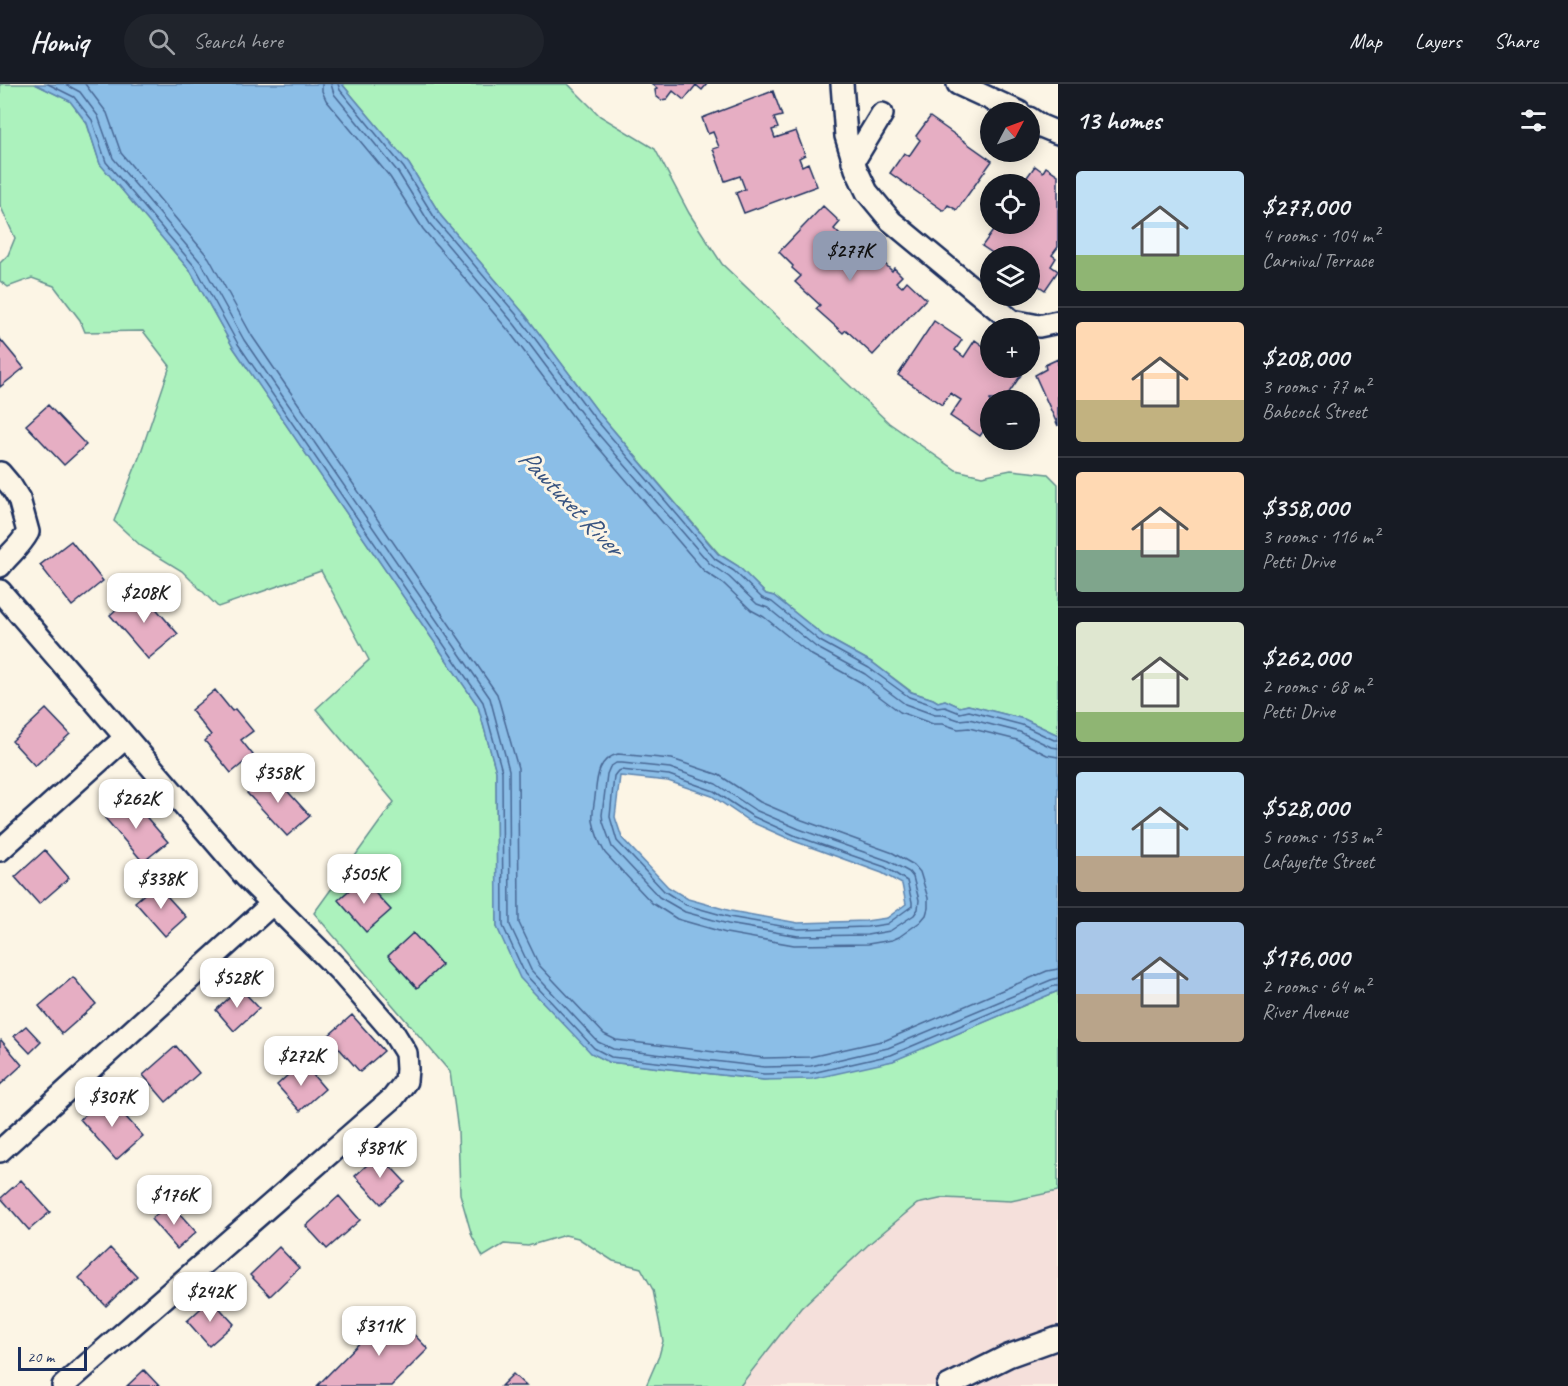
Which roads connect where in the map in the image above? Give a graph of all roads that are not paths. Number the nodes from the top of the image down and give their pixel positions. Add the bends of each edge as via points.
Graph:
1 (842, 84) edge
2 (958, 84) edge
3 (997, 102) edge
4 (882, 114) dead end
5 (1040, 125) edge
6 (1058, 134) edge
7 (853, 162) junction
8 (1058, 322) edge
9 (0, 473) edge
10 (0, 566) edge
11 (0, 591) edge
12 (125, 738) junction
13 (0, 850) edge
14 (273, 903) junction
15 (0, 1151) edge
16 (1058, 1338) edge
17 (63, 1386) edge
18 (948, 1386) edge

1 - 7 street via 846,136
2 - 3 street
4 - 7 street
5 - 6 street
7 - 8 street via 867,192 891,221 1012,321 1039,326
9 - 10 street via 18,499 28,532
11 - 12 street
12 - 13 street
12 - 14 street
14 - 15 street
14 - 17 street via 393,1032 406,1053 406,1081 393,1098
16 - 18 street via 1008,1356

